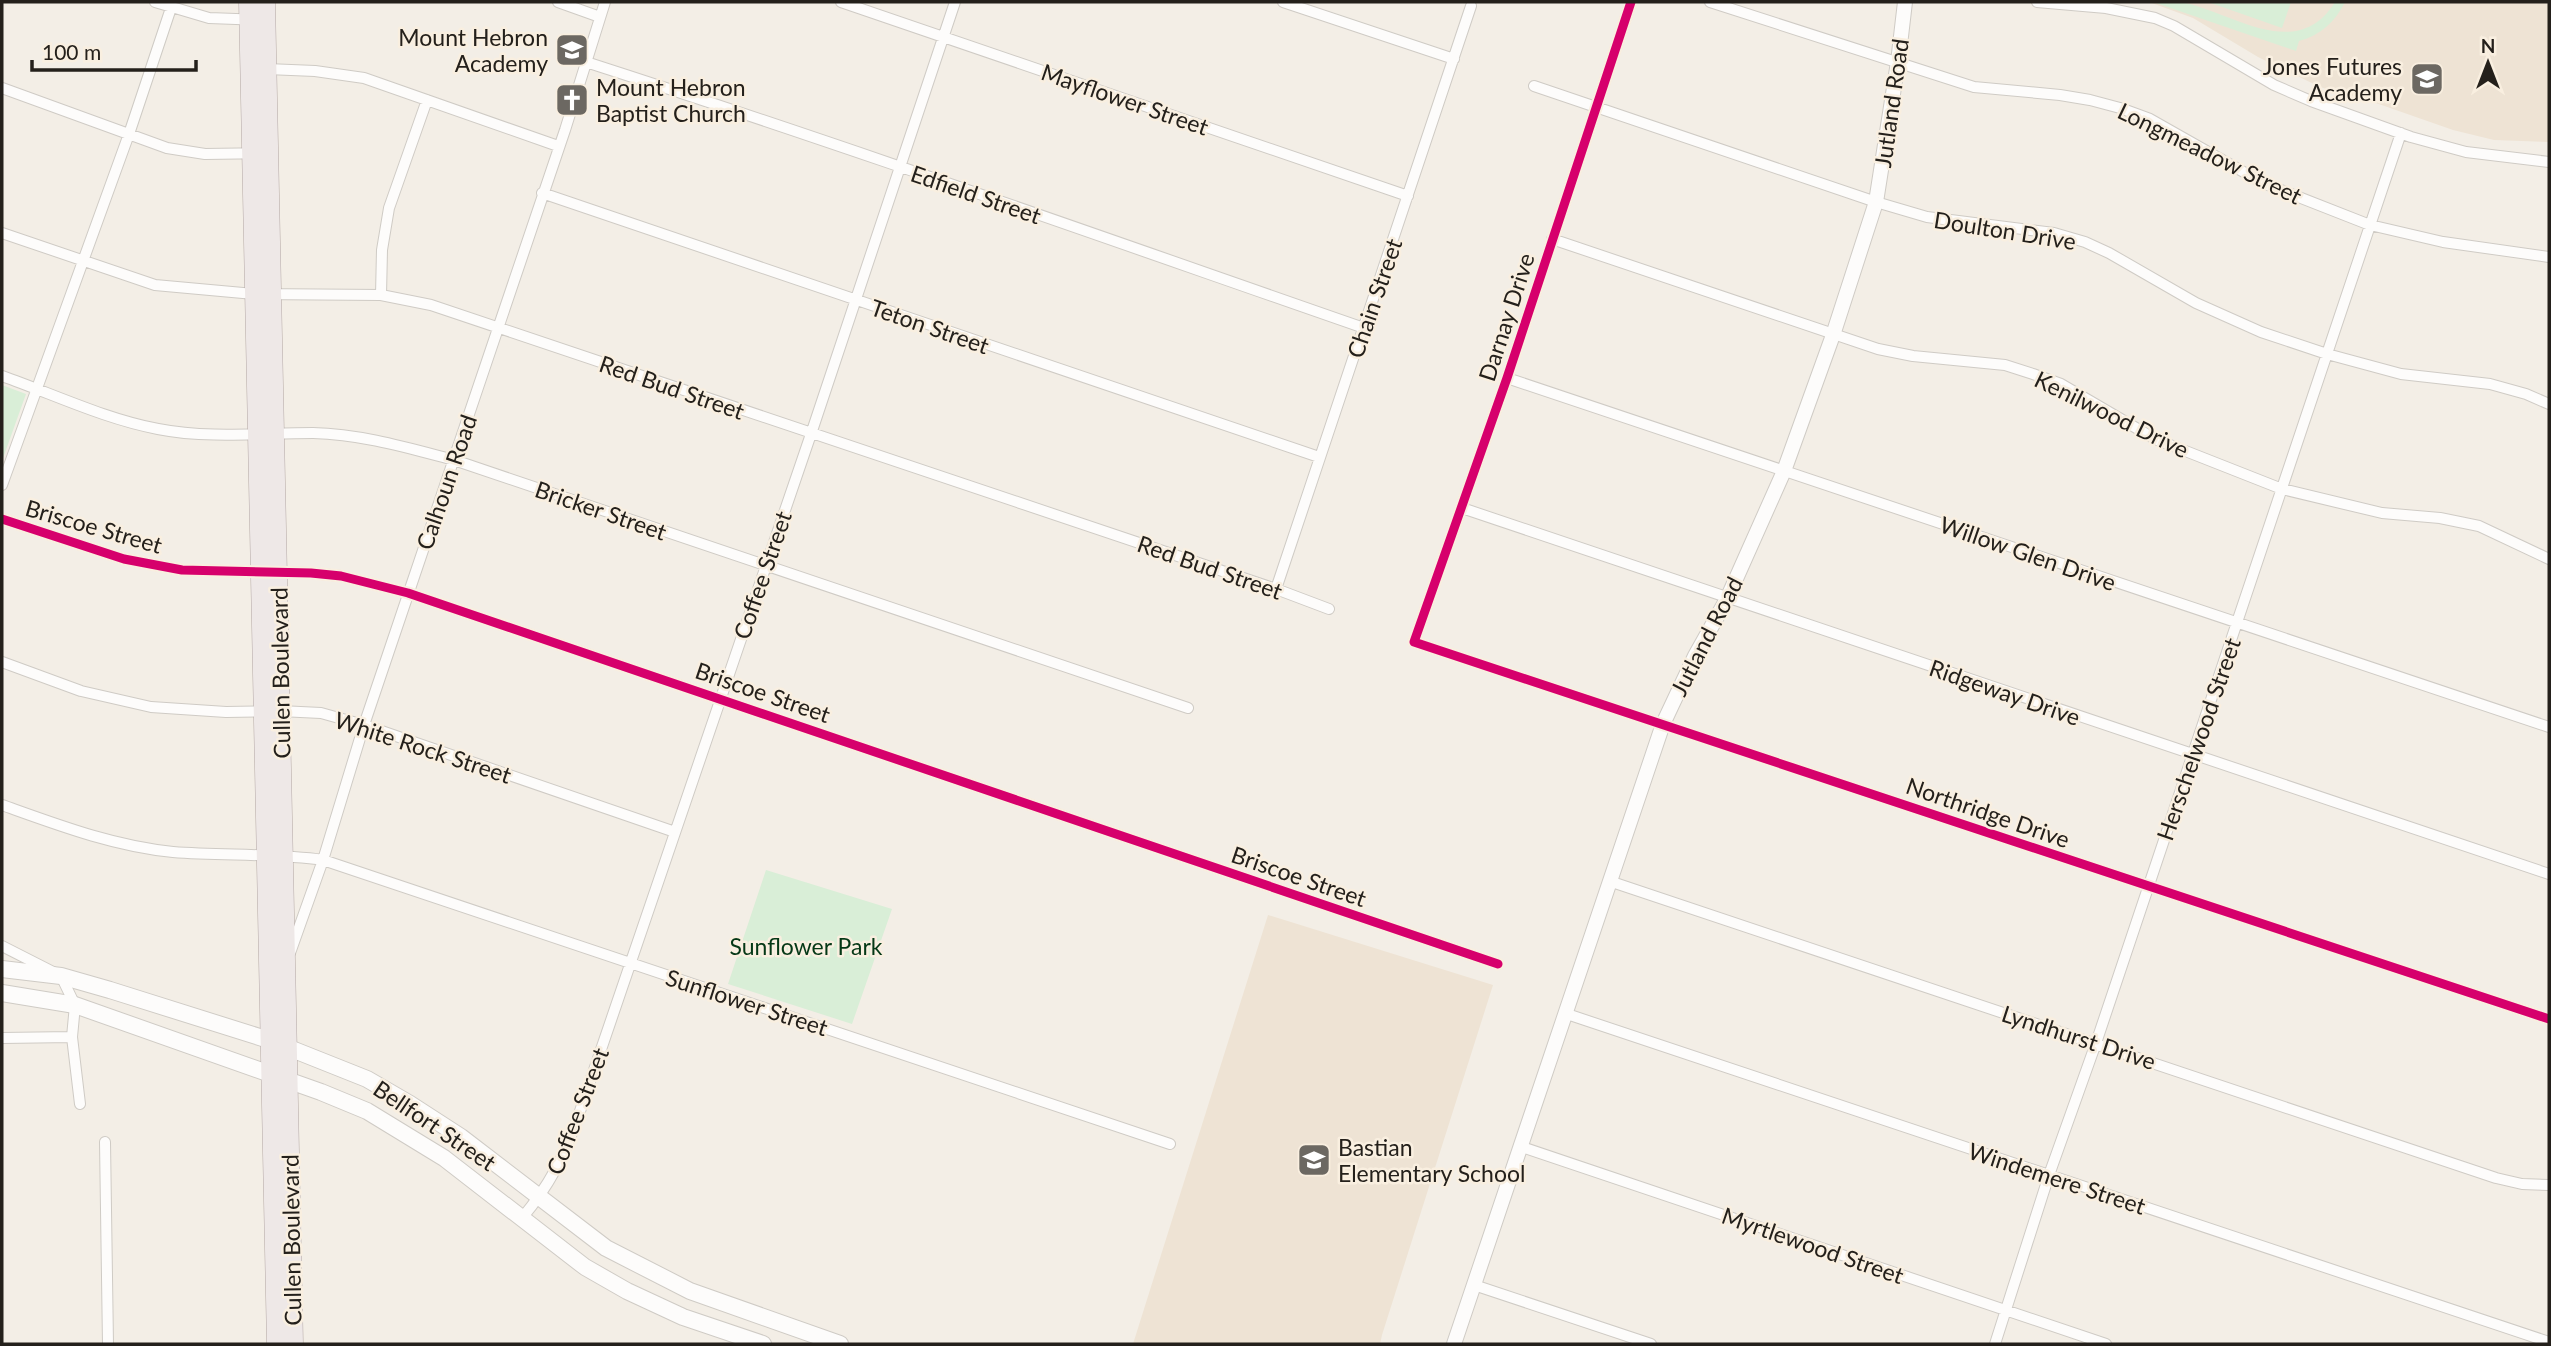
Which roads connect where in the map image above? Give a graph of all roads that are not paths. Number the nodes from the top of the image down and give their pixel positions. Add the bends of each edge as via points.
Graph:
1 (155, 2) edge
2 (248, 2) edge
3 (266, 2) edge
4 (558, 2) edge
5 (605, 2) edge
6 (841, 2) edge
7 (955, 2) edge
8 (1283, 2) edge
9 (1631, 2) edge
10 (1710, 2) edge
11 (1905, 2) edge
12 (2037, 2) edge
13 (1471, 6) dead end
14 (171, 8) junction
15 (600, 17) junction
16 (257, 20) junction
17 (944, 37) junction
18 (1454, 60) junction
19 (586, 62) junction
20 (1898, 62) junction
21 (258, 69) junction
22 (1534, 86) dead end
23 (2, 88) edge
24 (427, 100) junction
25 (1596, 108) junction
26 (2401, 133) junction
27 (130, 134) junction
28 (558, 146) junction
29 (260, 153) junction
30 (2549, 162) edge
31 (900, 168) junction
32 (542, 193) junction
33 (1408, 196) junction
34 (1876, 202) junction
35 (2370, 225) junction
36 (2, 233) edge
37 (1552, 239) junction
38 (2549, 257) edge
39 (82, 262) junction
40 (254, 294) junction
41 (272, 294) junction
42 (381, 295) junction
43 (855, 300) junction
44 (499, 327) junction
45 (1364, 328) junction
46 (1833, 335) junction
47 (2327, 354) junction
48 (2, 376) edge
49 (1507, 378) junction
50 (36, 388) junction
51 (2549, 404) edge
52 (275, 434) junction
53 (811, 434) junction
54 (257, 435) junction
55 (1319, 457) junction
56 (454, 460) junction
57 (1784, 471) junction
58 (2, 485) edge
59 (2281, 489) junction
60 (1462, 508) junction
61 (2, 519) edge
62 (2549, 559) edge
63 (765, 566) junction
64 (259, 571) junction
65 (278, 572) junction
66 (1276, 589) junction
67 (408, 593) junction
68 (1727, 598) junction
69 (1329, 610) dead end
70 (2237, 622) junction
71 (1414, 642) joint
72 (2, 662) edge
73 (720, 697) junction
74 (1188, 708) dead end
75 (271, 712) junction
76 (364, 724) junction
77 (1663, 724) junction
78 (2549, 727) edge
79 (2193, 755) junction
80 (2, 805) edge
81 (675, 832) junction
82 (265, 854) junction
83 (284, 854) junction
84 (323, 860) junction
85 (2549, 874) edge
86 (1609, 881) junction
87 (2149, 887) junction
88 (2, 946) edge
89 (287, 962) junction
90 (631, 964) junction
91 (1498, 964) dead end
92 (2, 969) edge
93 (61, 976) junction
94 (2, 993) edge
95 (75, 1004) junction
96 (1564, 1013) junction
97 (2549, 1019) edge
98 (72, 1037) junction
99 (2, 1038) edge
100 (269, 1040) junction
101 (2096, 1042) junction
102 (289, 1047) junction
103 (269, 1072) junction
104 (288, 1079) junction
105 (80, 1104) dead end
106 (461, 1137) junction
107 (105, 1142) dead end
108 (1170, 1144) dead end
109 (1520, 1146) junction
110 (444, 1158) junction
111 (2049, 1175) junction
112 (2549, 1185) edge
113 (540, 1198) junction
114 (522, 1219) junction
115 (1474, 1285) junction
116 (690, 1291) junction
117 (2006, 1310) junction
118 (683, 1317) junction
119 (2549, 1342) edge
120 (108, 1344) edge
121 (276, 1344) edge
122 (294, 1344) edge
123 (763, 1344) edge
124 (839, 1344) edge
125 (1454, 1344) edge
126 (1651, 1344) edge
127 (1995, 1344) edge
128 (2106, 1344) edge

1 - 14 street
2 - 16 main road, Cullen Boulevard
3 - 16 main road, Cullen Boulevard
4 - 15 street
5 - 15 street, Calhoun Road
6 - 17 street, Mayflower Street
7 - 17 street, Coffee Street
8 - 18 street
9 - 25 street, Darnay Drive
10 - 20 street, Longmeadow Street
11 - 20 street, Jutland Road
12 - 26 street via 2155,18 2274,85
13 - 18 street, Chain Street
14 - 16 street via 209,18
14 - 27 street
15 - 19 street, Calhoun Road
16 - 21 main road, Cullen Boulevard
17 - 31 street, Coffee Street
17 - 33 street, Mayflower Street
18 - 33 street, Chain Street
19 - 28 street, Calhoun Road
19 - 31 street, Edfield Street
20 - 34 street, Jutland Road
20 - 35 street, Longmeadow Street via 1974,87 2060,95 2120,108 2150,119 2263,183
21 - 24 street via 364,78
21 - 29 main road, Cullen Boulevard
22 - 25 street, Doulton Drive
23 - 27 street
24 - 28 street
24 - 42 street via 390,208 382,250
25 - 34 street, Doulton Drive
25 - 37 street, Darnay Drive
26 - 30 street via 2466,152
26 - 35 street, Herschelwood Street
27 - 29 street via 167,148 205,154
27 - 39 street
28 - 32 street, Calhoun Road
29 - 40 main road, Cullen Boulevard
29 - 41 main road, Cullen Boulevard
31 - 43 street, Coffee Street
31 - 45 street, Edfield Street
32 - 43 street, Teton Street
32 - 44 street, Calhoun Road
33 - 45 street, Chain Street
34 - 46 street, Jutland Road
34 - 47 street, Doulton Drive via 1927,217 2053,233 2085,242 2196,303
35 - 38 street, Longmeadow Street via 2443,242
35 - 47 street, Herschelwood Street
36 - 39 street, Red Bud Street
37 - 46 street, Kenilwood Drive
37 - 49 street, Darnay Drive
39 - 40 street, Red Bud Street via 155,285
39 - 50 street
40 - 41 street, Red Bud Street
40 - 54 main road, Cullen Boulevard
41 - 42 street, Red Bud Street
41 - 52 main road, Cullen Boulevard
42 - 44 street, Red Bud Street
43 - 53 street, Coffee Street
43 - 55 street, Teton Street
44 - 53 street, Red Bud Street
44 - 56 street, Calhoun Road
45 - 55 street, Chain Street
46 - 57 street, Jutland Road
46 - 59 street, Kenilwood Drive via 1878,349 2005,365 2033,374 2061,384 2155,439
47 - 51 street, Doulton Drive via 2401,374 2490,384
47 - 59 street, Herschelwood Street
48 - 50 street, Bricker Street
49 - 57 street, Willow Glen Drive
49 - 60 street, Darnay Drive
50 - 54 street, Bricker Street via 158,429
50 - 58 street
52 - 54 street, Bricker Street
52 - 56 street, Bricker Street via 349,436
52 - 65 main road, Cullen Boulevard
53 - 63 street, Coffee Street
53 - 66 street, Red Bud Street
54 - 64 main road, Cullen Boulevard
55 - 66 street, Chain Street
56 - 63 street, Bricker Street
56 - 67 street, Calhoun Road
57 - 68 street, Jutland Road
57 - 70 street, Willow Glen Drive
59 - 62 street, Kenilwood Drive via 2382,513 2479,526
59 - 70 street, Herschelwood Street
60 - 68 street, Ridgeway Drive
60 - 71 street, Darnay Drive
61 - 64 street, Briscoe Street via 124,559 182,570
63 - 73 street, Coffee Street
63 - 74 street, Bricker Street
64 - 65 street, Briscoe Street
64 - 75 main road, Cullen Boulevard
65 - 67 street, Briscoe Street via 341,576
65 - 75 main road, Cullen Boulevard
66 - 69 street, Red Bud Street
67 - 73 street, Briscoe Street
67 - 76 street, Calhoun Road
68 - 77 street, Jutland Road
68 - 79 street, Ridgeway Drive
70 - 78 street, Willow Glen Drive
70 - 79 street, Herschelwood Street
71 - 77 street, Northridge Drive
72 - 75 street, White Rock Street via 81,691 151,707
73 - 81 street, Coffee Street
73 - 91 street, Briscoe Street
75 - 76 street, White Rock Street via 321,713
75 - 82 main road, Cullen Boulevard
75 - 83 main road, Cullen Boulevard
76 - 81 street, White Rock Street
76 - 84 street, Calhoun Road
77 - 86 street, Jutland Road
77 - 87 street, Northridge Drive
79 - 85 street, Ridgeway Drive
79 - 87 street, Herschelwood Street
80 - 82 street via 98,838 172,852
81 - 90 street, Coffee Street
82 - 83 street, Sunflower Street
82 - 100 main road, Cullen Boulevard
83 - 84 street, Sunflower Street
83 - 89 main road, Cullen Boulevard
84 - 89 street, Calhoun Road
84 - 90 street, Sunflower Street
86 - 96 street, Jutland Road
86 - 101 street, Lyndhurst Drive
87 - 97 street, Northridge Drive
87 - 101 street, Herschelwood Street
88 - 93 street
89 - 102 main road, Cullen Boulevard
90 - 108 street, Sunflower Street
90 - 113 street, Coffee Street via 572,1133
92 - 93 main road, Bellfort Street
93 - 95 street
93 - 100 main road, Bellfort Street
94 - 95 main road, Bellfort Street
95 - 98 street
95 - 103 main road, Bellfort Street
96 - 109 street, Jutland Road
96 - 111 street, Windemere Street
98 - 99 street
98 - 105 street
100 - 102 main road, Bellfort Street
100 - 103 main road, Cullen Boulevard
101 - 111 street, Herschelwood Street
101 - 112 street, Lyndhurst Drive via 2496,1178
102 - 104 main road, Cullen Boulevard
102 - 106 main road, Bellfort Street via 367,1079
103 - 104 main road, Bellfort Street
103 - 121 main road, Cullen Boulevard
104 - 110 main road, Bellfort Street via 367,1111
104 - 122 main road, Cullen Boulevard
106 - 110 main road
106 - 113 main road, Bellfort Street
107 - 120 street
109 - 115 street, Jutland Road
109 - 117 street, Myrtlewood Street
110 - 114 main road, Bellfort Street
111 - 117 street, Herschelwood Street
111 - 119 street, Windemere Street
113 - 114 street, Coffee Street
113 - 116 main road, Bellfort Street via 606,1248
114 - 118 main road, Bellfort Street via 586,1267
115 - 125 street, Jutland Road
115 - 126 street
116 - 118 main road
116 - 124 main road, Bellfort Street
117 - 127 street, Herschelwood Street
117 - 128 street, Myrtlewood Street
118 - 123 main road, Bellfort Street

